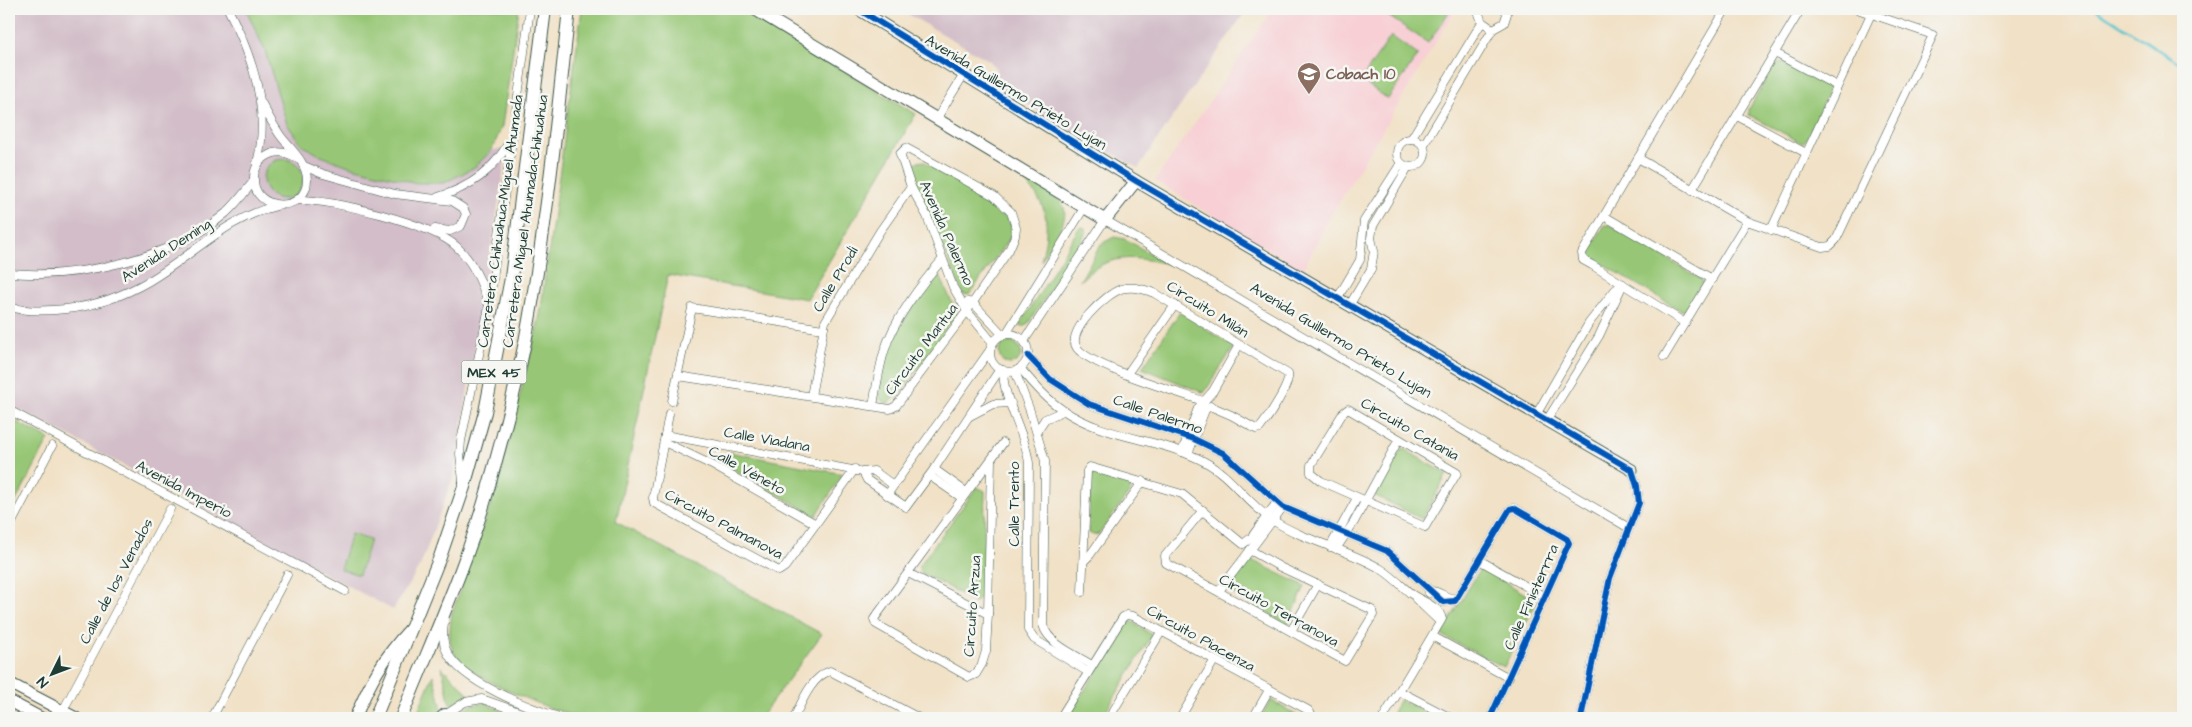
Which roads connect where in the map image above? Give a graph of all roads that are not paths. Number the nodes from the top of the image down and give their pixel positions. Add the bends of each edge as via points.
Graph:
1 (228, 9) edge
2 (530, 9) edge
3 (545, 9) edge
4 (569, 9) edge
5 (754, 9) edge
6 (858, 9) edge
7 (1481, 9) edge
8 (1505, 9) edge
9 (1726, 9) edge
10 (1801, 9) edge
11 (1856, 9) edge
12 (1871, 14) junction
13 (1482, 22) junction
14 (1493, 29) junction
15 (1775, 53) junction
16 (963, 76) junction
17 (1837, 86) junction
18 (261, 102) junction
19 (1737, 116) junction
20 (937, 118) junction
21 (511, 138) junction
22 (1411, 139) junction
23 (1423, 146) junction
24 (1806, 153) junction
25 (1638, 158) junction
26 (299, 159) junction
27 (1404, 165) junction
28 (257, 166) junction
29 (304, 166) junction
30 (1136, 181) junction
31 (254, 182) junction
32 (911, 186) junction
33 (1692, 190) junction
34 (436, 198) junction
35 (298, 200) junction
36 (276, 206) junction
37 (1084, 208) junction
38 (1604, 216) junction
39 (1105, 220) junction
40 (1016, 221) joint
41 (1747, 221) junction
42 (428, 229) junction
43 (1771, 230) junction
44 (942, 260) junction
45 (9, 273) edge
46 (1712, 279) junction
47 (1623, 284) junction
48 (1338, 299) junction
49 (962, 300) junction
50 (973, 303) junction
51 (1175, 305) junction
52 (1349, 306) junction
53 (9, 307) edge
54 (489, 307) junction
55 (967, 311) junction
56 (1685, 323) junction
57 (823, 329) junction
58 (1004, 334) junction
59 (1024, 341) junction
60 (1578, 342) junction
61 (1239, 345) junction
62 (992, 347) junction
63 (1590, 349) junction
64 (1028, 356) junction
65 (1664, 357) dead end
66 (1001, 370) junction
67 (1017, 370) junction
68 (1561, 370) junction
69 (1127, 374) junction
70 (678, 376) junction
71 (1573, 377) junction
72 (811, 396) junction
73 (672, 401) dead end
74 (1203, 401) junction
75 (1011, 403) junction
76 (873, 406) junction
77 (9, 410) edge
78 (1064, 411) junction
79 (669, 414) dead end
80 (1541, 417) junction
81 (966, 419) junction
82 (1037, 431) junction
83 (665, 438) junction
84 (1190, 438) junction
85 (1399, 439) junction
86 (1003, 443) dead end
87 (52, 446) dead end
88 (1185, 453) junction
89 (991, 460) junction
90 (855, 469) junction
91 (1632, 470) joint
92 (863, 472) junction
93 (932, 472) junction
94 (1143, 481) junction
95 (893, 485) junction
96 (464, 487) junction
97 (887, 495) junction
98 (964, 495) junction
99 (1361, 500) junction
100 (1280, 504) junction
101 (170, 509) dead end
102 (1203, 510) junction
103 (1270, 518) junction
104 (816, 524) junction
105 (9, 528) edge
106 (1629, 528) junction
107 (1343, 532) junction
108 (1333, 548) junction
109 (1250, 550) junction
110 (1479, 560) junction
111 (1084, 561) junction
112 (908, 573) junction
113 (287, 575) dead end
114 (1318, 584) junction
115 (1431, 590) junction
116 (345, 591) dead end
117 (1219, 591) junction
118 (1082, 592) dead end
119 (1545, 597) junction
120 (1454, 600) joint
121 (1422, 603) junction
122 (445, 608) junction
123 (988, 614) junction
124 (413, 626) junction
125 (1291, 631) junction
126 (1161, 632) junction
127 (1432, 636) junction
128 (1214, 661) junction
129 (1090, 668) junction
130 (1509, 678) junction
131 (9, 683) edge
132 (1269, 690) junction
133 (1399, 691) junction
134 (9, 701) edge
135 (61, 715) edge
136 (444, 717) edge
137 (41, 718) edge
138 (76, 718) edge
139 (212, 718) edge
140 (355, 718) edge
141 (374, 718) edge
142 (401, 718) edge
143 (536, 718) edge
144 (562, 718) edge
145 (794, 718) edge
146 (918, 718) edge
147 (1060, 718) edge
148 (1109, 718) edge
149 (1180, 718) edge
150 (1253, 718) edge
151 (1310, 718) edge
152 (1383, 718) edge
153 (1451, 718) edge
154 (1490, 718) edge
155 (1581, 718) edge

1 - 18 street
2 - 21 street
3 - 96 main road, Carretera Chihuahua-Miguel Ahumada / MEX 45 via 511,278 485,412
4 - 122 main road, Carretera Miguel Ahumada-Chihuahua / MEX 45 via 554,146 525,342 488,491
5 - 20 street, Avenida Guillermo Prieto Lujan
6 - 16 street, Avenida Guillermo Prieto Lujan
7 - 13 street
8 - 14 street via 1504,23
9 - 25 street
10 - 15 street
11 - 12 street
12 - 17 street
12 - 43 street via 1933,35 1836,240 1830,246 1822,247
13 - 14 street
13 - 22 street
14 - 23 street
15 - 17 street
15 - 19 street
16 - 20 street
16 - 30 street, Avenida Guillermo Prieto Lujan
17 - 24 street
18 - 26 street
18 - 28 street via 263,136
19 - 24 street
19 - 33 street
20 - 37 street, Avenida Guillermo Prieto Lujan
21 - 34 street via 501,156 476,181
21 - 54 street
22 - 23 street
22 - 27 street via 1399,145 1397,154
23 - 27 street via 1424,159 1417,166
24 - 43 street
25 - 33 street
25 - 38 street
26 - 28 street via 281,152 271,153
26 - 29 street
27 - 48 street via 1364,221 1360,260
27 - 52 street via 1373,226 1371,269
28 - 31 street
29 - 34 street via 395,194
29 - 35 street via 307,184
30 - 39 street
30 - 48 street, Avenida Guillermo Prieto Lujan
31 - 36 street via 261,197
31 - 45 street, Avenida Deming via 227,212 211,224 157,251 76,272
32 - 40 street, Avenida Palermo via 900,157 903,150 909,148 994,196
32 - 44 street, Avenida Palermo via 927,216
32 - 57 street, Calle Prodi via 880,230
33 - 41 street
34 - 42 street via 459,204 466,214 456,229
35 - 36 street
35 - 42 street via 337,203
36 - 53 street, Avenida Deming via 244,216 149,281 120,296 83,307 47,311
37 - 39 street, Avenida Guillermo Prieto Lujan
37 - 58 street
38 - 46 street
38 - 47 street via 1582,254 1583,260
39 - 59 street
39 - 106 street, Avenida Guillermo Prieto Lujan
40 - 50 street, Circuito Mantua via 1013,243
41 - 43 street
41 - 46 street
42 - 54 street via 443,236 468,260 478,276
44 - 49 street, Avenida Palermo
44 - 76 street via 915,295 888,341
46 - 56 street
47 - 56 street
47 - 60 street via 1589,323
47 - 63 street
48 - 52 street, Avenida Guillermo Prieto Lujan
49 - 50 street, Avenida Palermo
49 - 55 street, Avenida Palermo
50 - 55 street, Circuito Mantua
50 - 58 street
51 - 61 street, Circuito Milán
51 - 69 street
51 - 69 street, Circuito Milán via 1146,290 1122,289 1102,300 1076,332 1074,342 1083,354
52 - 80 street, Avenida Guillermo Prieto Lujan
54 - 96 street via 461,441
55 - 62 street, Avenida Palermo
55 - 76 street, Circuito Mantua via 894,408
56 - 65 street
57 - 70 street via 693,308
57 - 72 street, Calle Prodi
58 - 59 street via 1012,334
58 - 62 street
59 - 64 street
60 - 63 street
60 - 68 street
61 - 74 street via 1213,391
61 - 84 street, Circuito Milán via 1286,372 1289,380 1258,429 1210,406
62 - 66 street via 992,361
62 - 95 street
63 - 71 street
64 - 67 street
64 - 84 street, Calle Palermo via 1050,379 1089,404
66 - 67 street
66 - 75 street, Calle Trento
66 - 81 street
67 - 78 street, Calle Palermo
67 - 82 street, Calle Trento
68 - 71 street
68 - 80 street
69 - 74 street, Circuito Milán
70 - 72 street, Circuito Mantua
70 - 73 street
71 - 80 street
72 - 76 street, Circuito Mantua
74 - 84 street
75 - 81 street via 986,406
75 - 129 street, Calle Trento via 1029,463 1028,630 1034,639
77 - 116 street, Avenida Imperio
78 - 82 street via 1045,419
78 - 88 street, Calle Palermo via 1090,424
79 - 83 street, Circuito Palmanova
80 - 91 street, Avenida Guillermo Prieto Lujan
81 - 93 street
82 - 129 street, Calle Trento via 1045,472 1043,625 1053,640
83 - 90 street, Calle Viadana
83 - 104 street, Calle Véneto
83 - 104 street, Circuito Palmanova via 652,498 654,503 782,571
84 - 88 street
84 - 100 street, Calle Palermo via 1223,453
85 - 99 street
85 - 99 street, Circuito Catania via 1351,410 1343,413 1310,468 1311,474
85 - 99 street, Circuito Catania via 1455,470 1457,475 1424,527
86 - 89 street, Circuito Arzua
87 - 105 street
88 - 103 street, Calle Palermo via 1217,470
89 - 98 street, Circuito Arzua
89 - 123 street, Circuito Arzua
90 - 92 street, Calle Viadana
90 - 104 street
91 - 106 street via 1639,502
92 - 95 street, Calle Viadana via 874,471
92 - 97 street, Calle Viadana via 867,480
93 - 97 street, Calle Viadana via 905,508
93 - 98 street
94 - 102 street via 1182,494
94 - 111 street
94 - 111 street via 1092,466 1088,468
95 - 97 street
96 - 124 main road, Carretera Chihuahua-Miguel Ahumada / MEX 45
98 - 112 street, Circuito Arzua
99 - 107 street
100 - 103 street
100 - 107 street, Calle Palermo
101 - 135 street, Calle de los Venados
102 - 103 street via 1243,544
102 - 117 street, Circuito Terranova via 1165,560
103 - 108 street, Calle Palermo
103 - 109 street
106 - 155 street via 1610,578
107 - 108 street
107 - 115 street, Calle Palermo via 1387,551
108 - 121 street, Calle Palermo via 1382,570
109 - 114 street, Circuito Terranova
109 - 117 street
110 - 119 street
110 - 119 street, Calle Finisterrra via 1506,512 1514,508 1569,542
110 - 120 street, Calle Finisterrra
111 - 118 street
112 - 123 street
112 - 123 street, Circuito Arzua via 875,616 874,622 969,677 976,674 985,657
113 - 139 street
114 - 125 street
114 - 125 street, Circuito Terranova via 1370,608 1373,615 1345,661
115 - 120 street, Calle Palermo via 1440,600
115 - 121 street
117 - 125 street, Circuito Terranova
119 - 130 street, Calle Finisterrra
121 - 127 street, Calle Palermo via 1440,613 1441,620
122 - 142 main road, Carretera Miguel Ahumada-Chihuahua / MEX 45
122 - 144 street via 444,645 454,662 523,705
124 - 140 street via 379,666
124 - 141 main road, Carretera Chihuahua-Miguel Ahumada / MEX 45
126 - 128 street, Circuito Piacenza
126 - 129 street, Circuito Piacenza via 1133,616 1125,615
126 - 148 street
127 - 130 street
127 - 133 street
128 - 132 street, Circuito Piacenza
128 - 149 street
129 - 147 street, Circuito Piacenza
130 - 154 street, Calle Finisterrra
131 - 135 street
132 - 150 street
132 - 151 street, Circuito Piacenza via 1308,710
133 - 152 street
133 - 153 street
134 - 137 street
135 - 138 street
136 - 143 street via 464,702 482,698
145 - 146 street via 811,686 821,675 830,672

